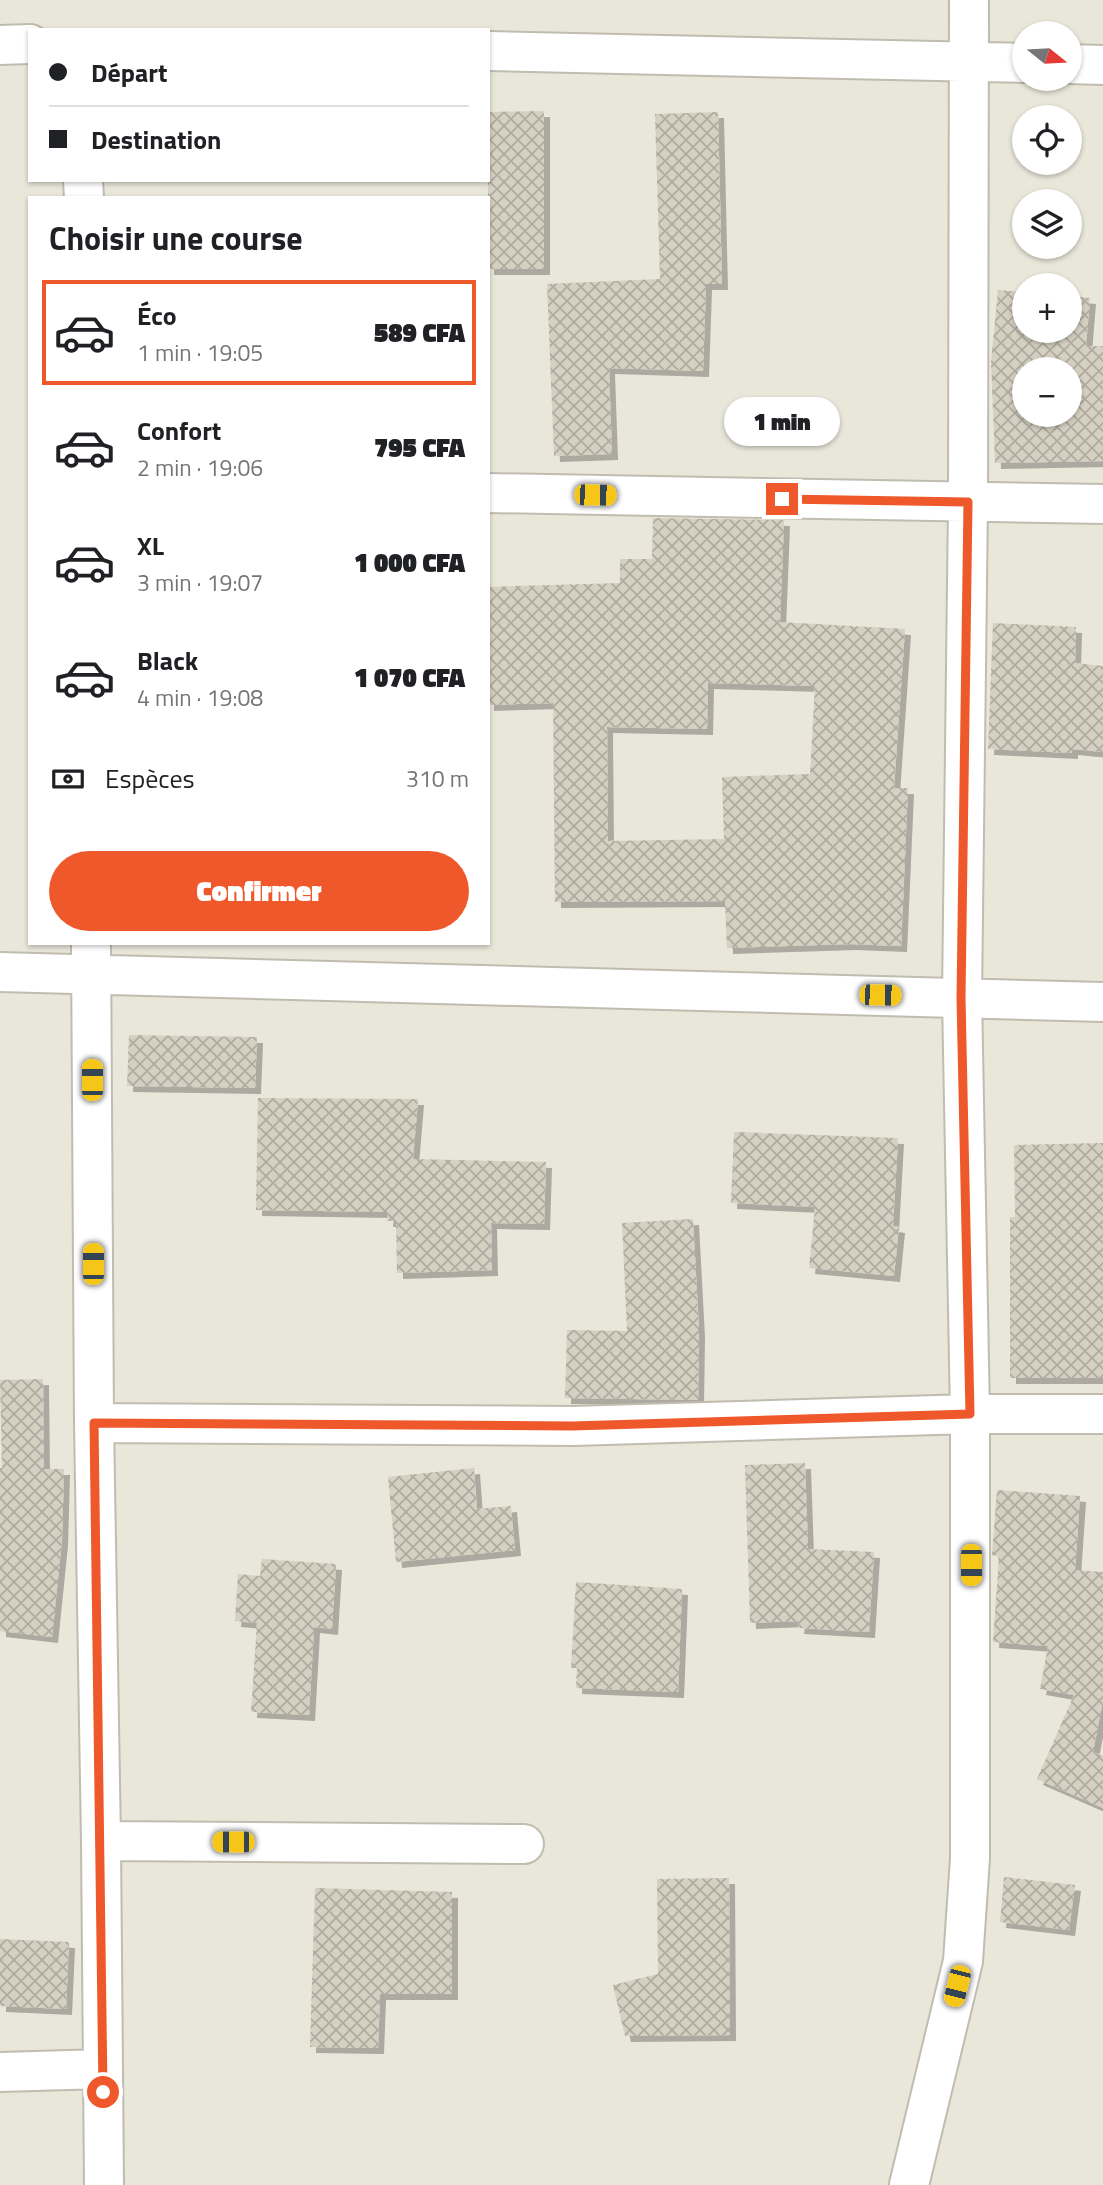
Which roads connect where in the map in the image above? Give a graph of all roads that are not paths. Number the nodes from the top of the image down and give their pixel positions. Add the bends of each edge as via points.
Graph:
1 (969, 0) edge
2 (28, 44) edge
3 (0, 45) edge
4 (490, 51) edge
5 (969, 62) junction
6 (1012, 63) edge
7 (1082, 64) edge
8 (1103, 65) edge
9 (490, 493) edge
10 (968, 502) junction
11 (1103, 504) edge
12 (91, 959) edge
13 (0, 972) edge
14 (961, 998) junction
15 (1103, 1002) edge
16 (970, 1414) junction
17 (1103, 1414) edge
18 (94, 1423) junction
19 (101, 1841) junction
20 (524, 1844) dead end
21 (103, 2069) junction
22 (0, 2072) edge
23 (104, 2185) edge
24 (909, 2185) edge

1 - 5 street
2 - 3 street
4 - 5 street
5 - 6 street
5 - 10 street
7 - 8 street
9 - 10 street
10 - 11 street
10 - 14 street
12 - 13 street
12 - 14 street
12 - 18 street
14 - 15 street
14 - 16 street
16 - 17 street
16 - 18 street via 572,1426
16 - 24 street via 970,1858 963,1961
18 - 19 street
19 - 20 street
19 - 21 street
21 - 22 street
21 - 23 street

